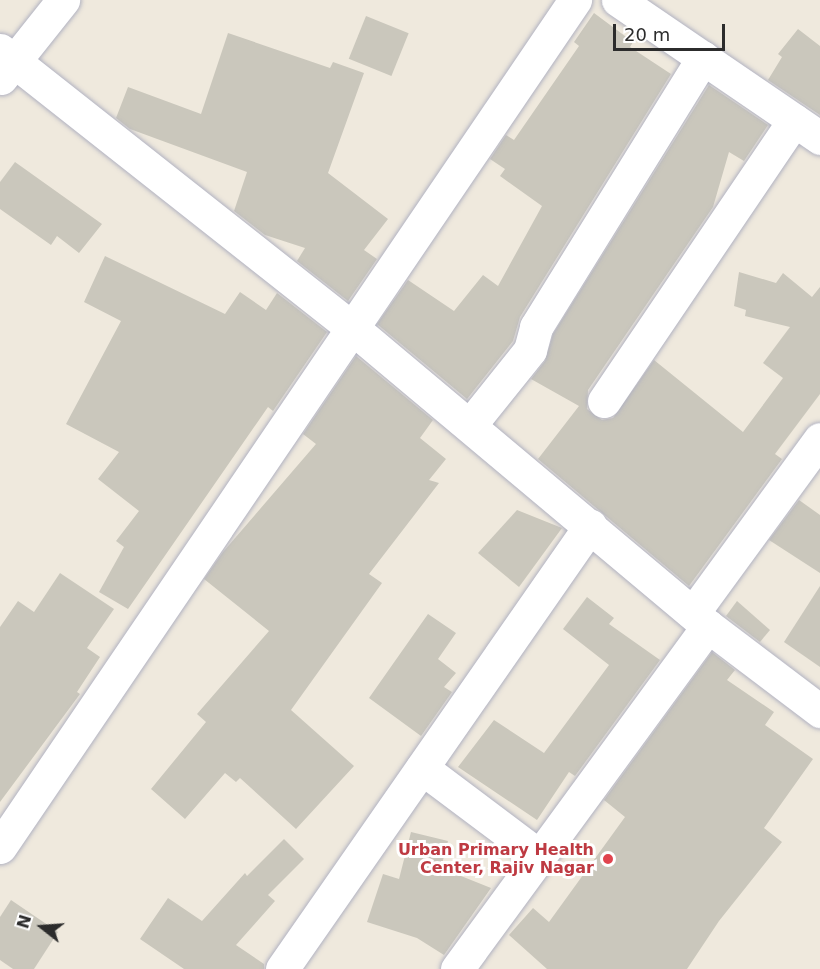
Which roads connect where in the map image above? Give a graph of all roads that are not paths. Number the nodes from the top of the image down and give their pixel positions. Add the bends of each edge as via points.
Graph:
1 (63, 0) edge
2 (575, 0) edge
3 (618, 0) edge
4 (703, 58) junction
5 (5, 64) edge
6 (807, 129) edge
7 (350, 326) junction
8 (604, 401) dead end
9 (470, 425) junction
10 (820, 439) edge
11 (590, 526) junction
12 (701, 619) junction
13 (820, 711) edge
14 (422, 768) junction
15 (0, 847) edge
16 (540, 856) junction
17 (282, 969) edge
18 (457, 969) edge

1 - 5 street
2 - 7 street
3 - 4 street
4 - 6 street
4 - 9 street via 536,327 530,350
5 - 7 street
6 - 8 street
7 - 9 street
7 - 15 street
9 - 11 street
10 - 12 street
11 - 12 street
11 - 14 street
12 - 13 street
12 - 16 street
14 - 16 street
14 - 17 street
16 - 18 street

